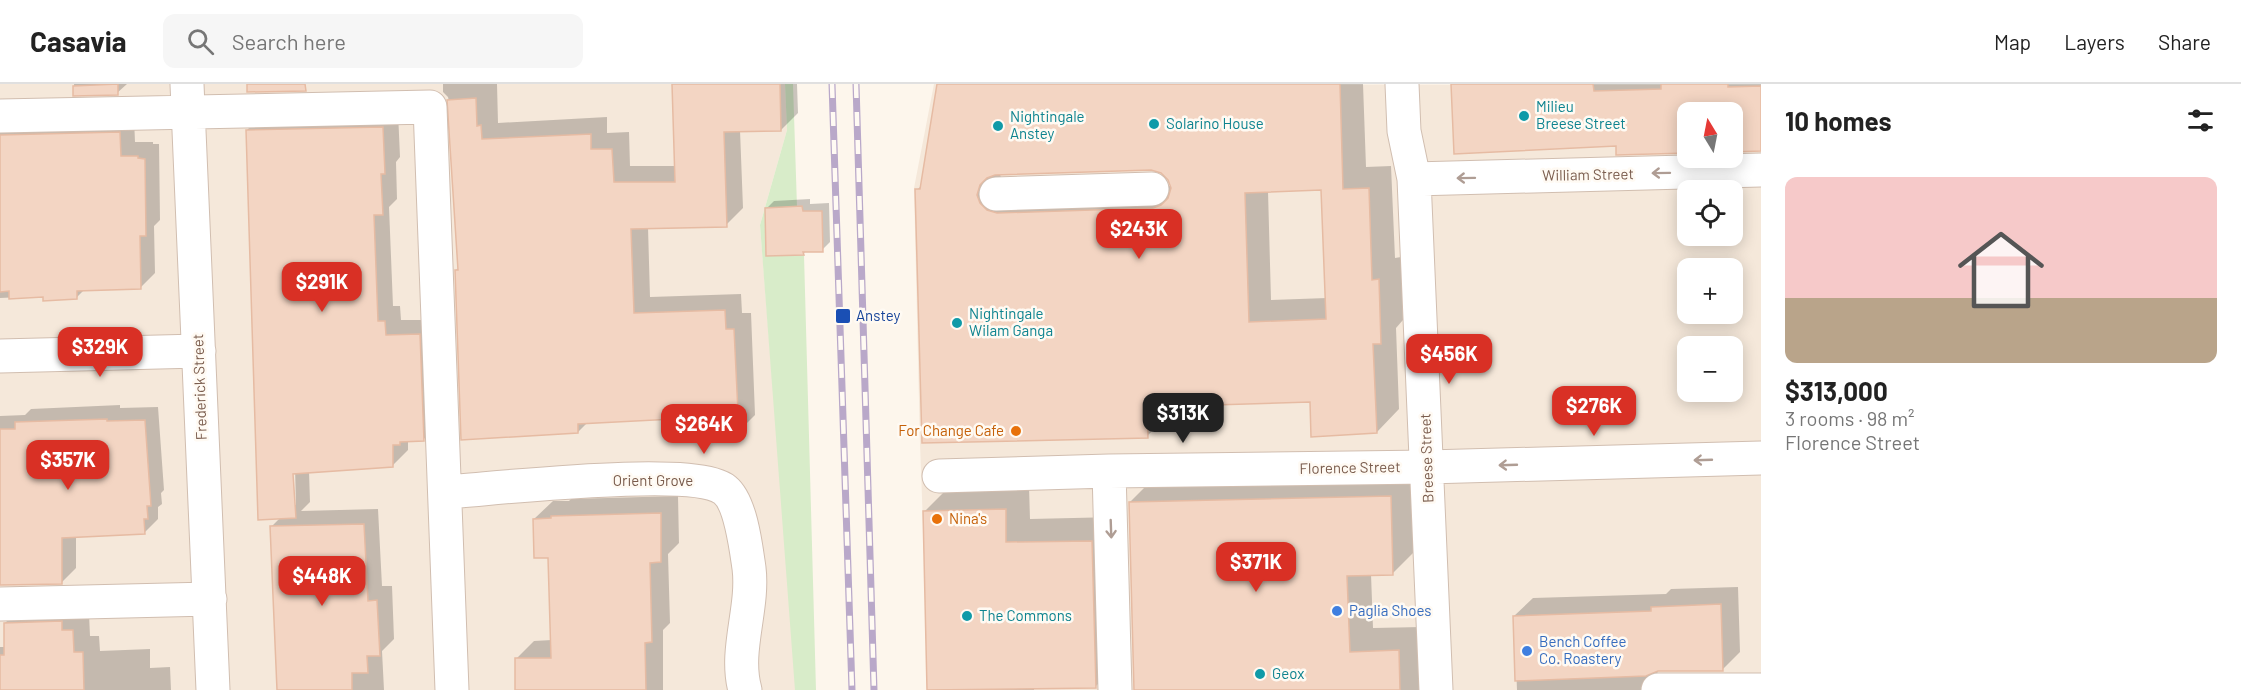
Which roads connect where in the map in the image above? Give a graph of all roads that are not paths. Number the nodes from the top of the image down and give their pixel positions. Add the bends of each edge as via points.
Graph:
1 (1402, 84) edge
2 (187, 98) edge
3 (0, 116) edge
4 (1761, 170) edge
5 (1414, 179) junction
6 (1152, 189) dead end
7 (996, 194) dead end
8 (199, 351) junction
9 (0, 356) edge
10 (1761, 458) edge
11 (1428, 467) junction
12 (1109, 471) junction
13 (939, 476) dead end
14 (445, 492) junction
15 (210, 599) junction
16 (0, 604) edge
17 (1746, 689) edge
18 (213, 690) edge
19 (452, 690) edge
20 (745, 690) edge
21 (1115, 690) edge
22 (1436, 690) edge
23 (1658, 690) edge

1 - 5 street, Breese Street via 1404,131
2 - 3 street
2 - 8 street, Frederick Street
2 - 14 street via 430,107
4 -> 5 street, William Street
5 - 11 street, Breese Street
6 - 7 street
8 - 9 street
8 - 15 street, Frederick Street
10 -> 11 street, Florence Street
11 - 12 street, Florence Street
11 - 22 street, Breese Street
12 - 13 street, Florence Street
12 -> 21 street
14 - 19 street
14 - 20 street, Orient Grove via 679,478 707,481 725,490 740,520 749,571 742,666
15 - 16 street
15 - 18 street, Frederick Street
17 - 23 street

